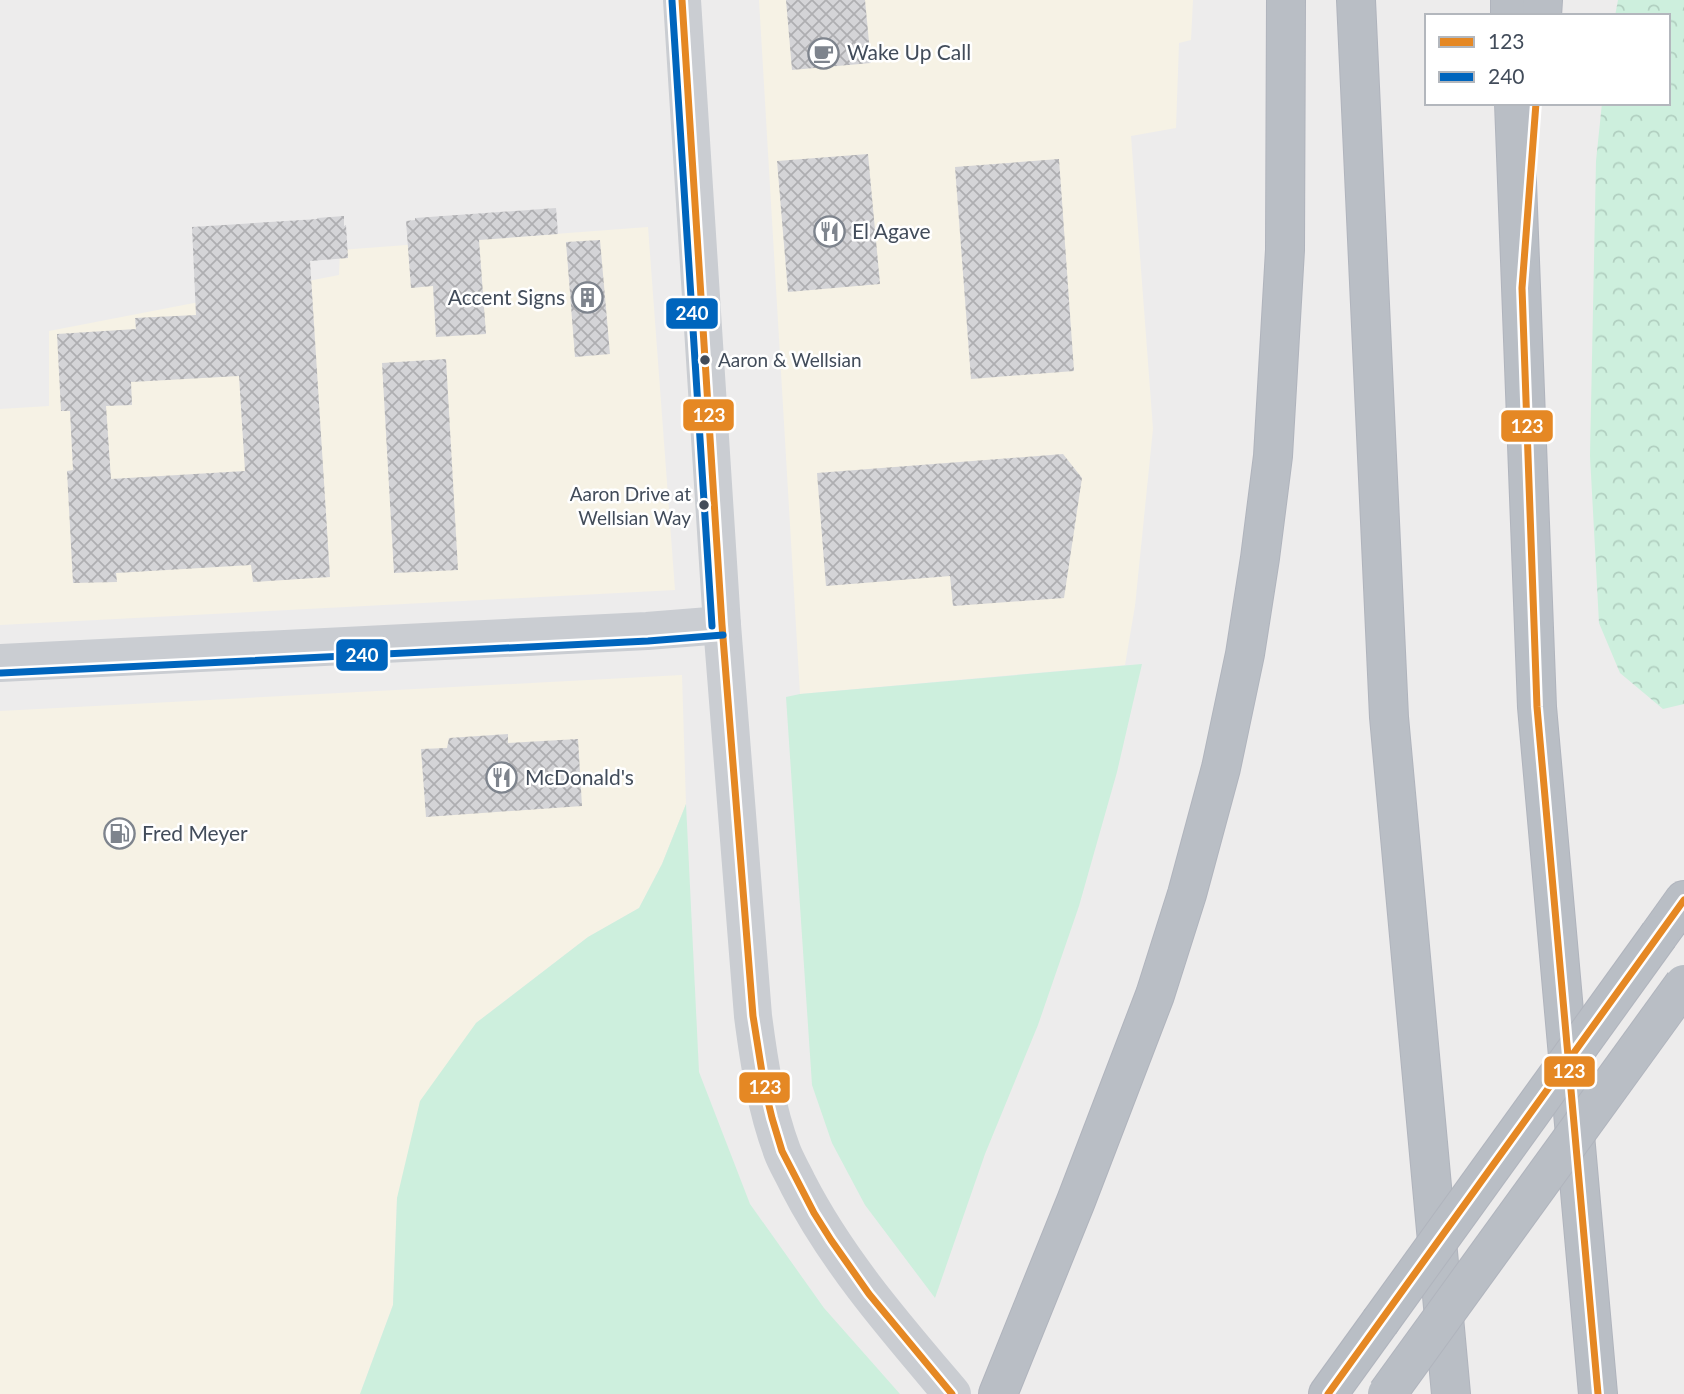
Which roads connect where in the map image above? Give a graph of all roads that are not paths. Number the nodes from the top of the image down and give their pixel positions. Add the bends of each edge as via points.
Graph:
1 (682, 0) edge
2 (1286, 0) edge
3 (1356, 0) edge
4 (1514, 105) edge
5 (1536, 105) edge
6 (1522, 288) junction
7 (722, 625) junction
8 (0, 663) edge
9 (1684, 900) edge
10 (1684, 984) edge
11 (1076, 1201) junction
12 (952, 1394) edge
13 (972, 1394) edge
14 (998, 1394) edge
15 (1328, 1394) edge
16 (1387, 1394) edge
17 (1451, 1394) edge
18 (1598, 1394) edge

1 - 7 main road
2 - 11 highway via 1285,250 1274,442 1245,654 1221,768 1183,907 1155,995
3 - 17 highway via 1389,717
4 - 6 highway
5 - 6 highway
6 - 18 highway via 1537,707
7 - 8 main road
7 - 12 main road via 753,1016 759,1062 782,1153 841,1256
9 - 15 highway, bridge
10 - 16 highway, bridge
11 - 13 highway
11 - 14 highway

